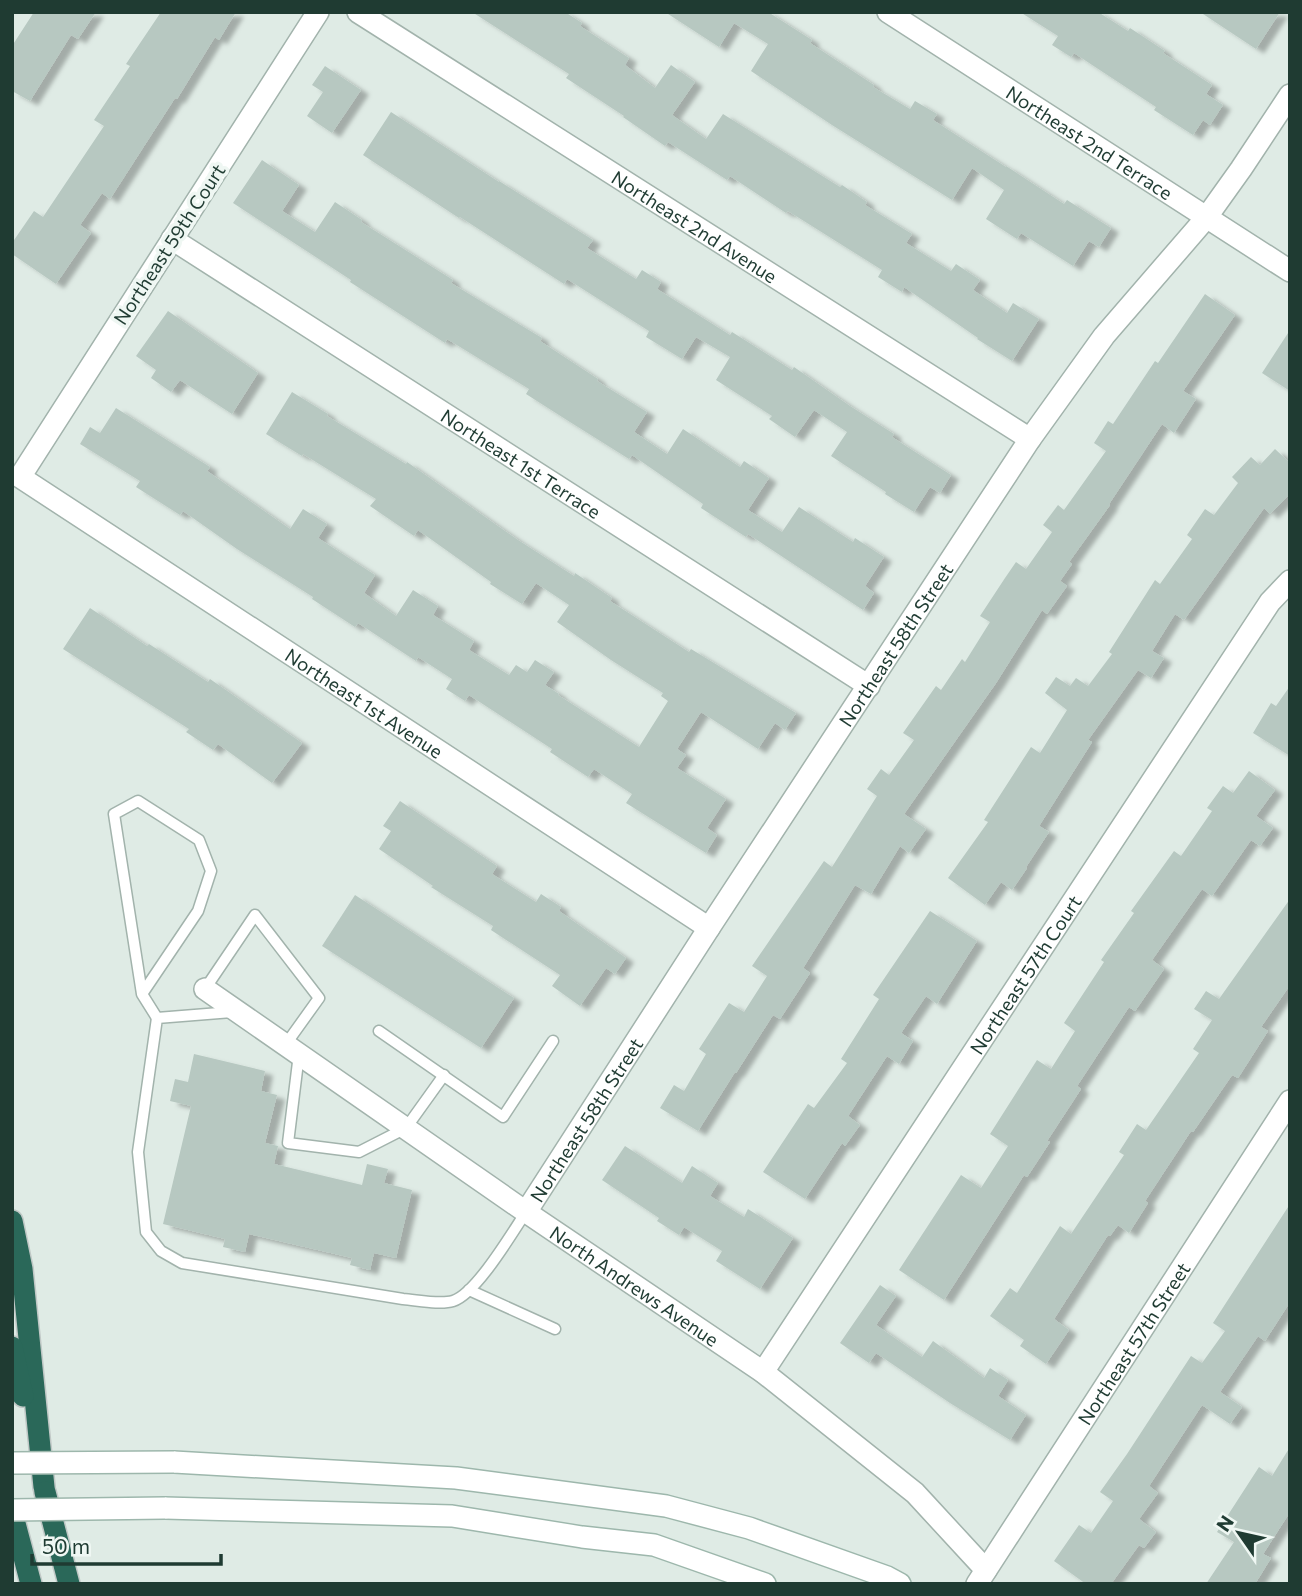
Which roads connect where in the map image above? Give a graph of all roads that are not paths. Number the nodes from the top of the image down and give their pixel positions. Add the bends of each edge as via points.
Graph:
1 (318, 12) edge
2 (358, 12) edge
3 (888, 12) edge
4 (1290, 95) edge
5 (1206, 218) junction
6 (172, 239) junction
7 (1290, 271) edge
8 (1030, 439) junction
9 (20, 477) joint
10 (1290, 581) edge
11 (869, 686) junction
12 (709, 928) junction
13 (205, 989) joint
14 (142, 994) junction
15 (238, 1011) junction
16 (157, 1018) junction
17 (379, 1031) dead end
18 (554, 1041) dead end
19 (293, 1049) junction
20 (444, 1075) junction
21 (1290, 1101) edge
22 (406, 1128) junction
23 (526, 1212) junction
24 (12, 1221) edge
25 (469, 1290) junction
26 (555, 1329) dead end
27 (12, 1347) edge
28 (763, 1372) junction
29 (12, 1463) edge
30 (44, 1487) junction
31 (12, 1511) edge
32 (981, 1577) edge
33 (31, 1584) edge
34 (69, 1584) edge
35 (765, 1584) edge
36 (900, 1584) edge

1 - 6 street, Northeast 59th Court
2 - 8 street, Northeast 2nd Avenue
3 - 5 street, Northeast 2nd Terrace
4 - 5 street, Northeast 58th Street
5 - 7 street, Northeast 2nd Terrace
5 - 8 street, Northeast 58th Street via 1104,336
6 - 9 street, Northeast 59th Court
6 - 11 street, Northeast 1st Terrace
8 - 11 street, Northeast 58th Street
9 - 12 street, Northeast 1st Avenue
10 - 28 street, Northeast 57th Court via 1270,602
11 - 12 street, Northeast 58th Street
12 - 23 street, Northeast 58th Street
13 - 15 street, North Andrews Avenue
13 - 19 lane via 255,915 319,998
14 - 14 lane via 114,814 138,801 200,840 211,871 198,911
14 - 16 lane
15 - 16 lane
15 - 19 street, North Andrews Avenue
16 - 25 lane via 138,1152 146,1232 160,1251 182,1263 413,1300 454,1301
17 - 20 lane
18 - 20 lane via 503,1117
19 - 22 street, North Andrews Avenue
19 - 22 lane via 288,1143 359,1152
20 - 22 lane
21 - 32 street, Northeast 57th Street
22 - 23 street, North Andrews Avenue
23 - 25 lane
23 - 28 street, North Andrews Avenue
24 - 30 highway via 22,1269
25 - 26 lane
27 - 30 highway
28 - 32 street, North Andrews Avenue via 915,1493
29 - 36 street, bridge via 174,1462 456,1478 666,1506 749,1528
30 - 34 highway
31 - 33 highway
31 - 35 street, bridge via 165,1508 453,1516 654,1545

